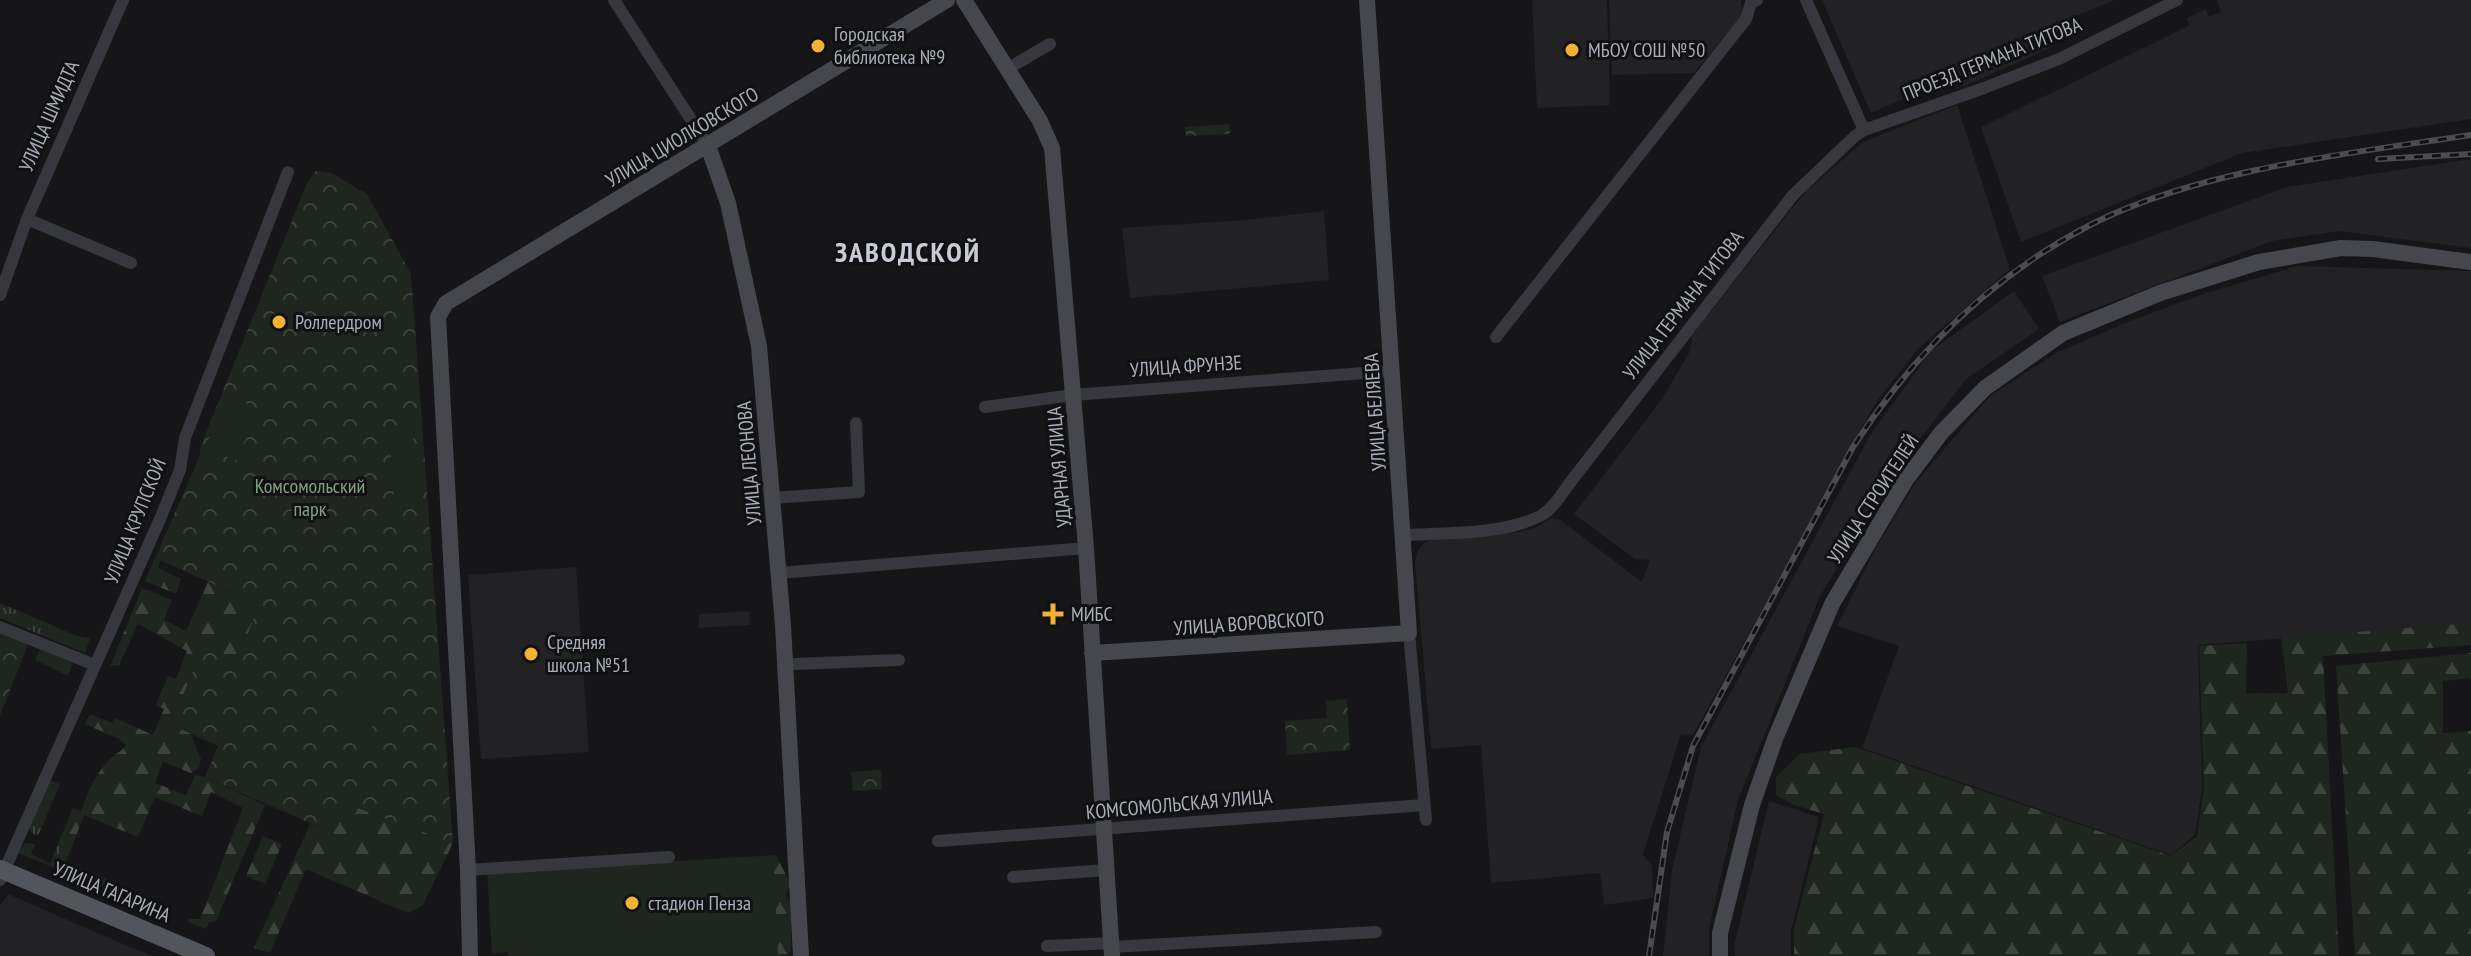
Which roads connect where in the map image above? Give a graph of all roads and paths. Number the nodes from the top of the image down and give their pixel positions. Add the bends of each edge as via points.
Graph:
1 (123, 0) edge
2 (614, 0) edge
3 (947, 0) edge
4 (964, 0) edge
5 (1367, 0) edge
6 (1757, 0) edge
7 (1806, 0) edge
8 (2177, 0) edge
9 (1050, 44) dead end
10 (1007, 69) junction
11 (1864, 130) junction
12 (708, 146) junction
13 (288, 172) dead end
14 (27, 219) junction
15 (2471, 262) edge
16 (131, 263) dead end
17 (0, 295) edge
18 (1496, 337) dead end
19 (1391, 371) junction
20 (1073, 395) junction
21 (985, 407) dead end
22 (856, 423) dead end
23 (772, 498) junction
24 (1404, 535) junction
25 (1086, 548) junction
26 (779, 573) junction
27 (0, 627) edge
28 (1409, 633) junction
29 (1092, 653) junction
30 (899, 660) dead end
31 (795, 664) dead end
32 (95, 665) junction
33 (1424, 805) junction
34 (1426, 820) dead end
35 (1104, 830) junction
36 (938, 841) dead end
37 (669, 857) dead end
38 (468, 870) junction
39 (1106, 870) junction
40 (1, 873) edge
41 (1013, 877) dead end
42 (1376, 932) dead end
43 (1047, 946) dead end
44 (1112, 949) edge
45 (206, 956) edge
46 (470, 956) edge
47 (801, 956) edge
48 (1720, 956) edge

1 - 14 street, УЛИЦА ШМИДТА
2 - 12 street, УЛИЦА ЛЕОНОВА
3 - 12 main road, УЛИЦА ЦИОЛКОВСКОГО
4 - 10 main road, УДАРНАЯ УЛИЦА
5 - 19 main road, УЛИЦА БЕЛЯЕВА
6 - 18 street
7 - 11 street
8 - 11 street, ПРОЕЗД ГЕРМАНА ТИТОВА via 2059,59
9 - 10 street
10 - 20 main road, УДАРНАЯ УЛИЦА via 1052,148
11 - 24 street, УЛИЦА ГЕРМАНА ТИТОВА via 1793,195 1541,516 1514,525
12 - 23 main road, УЛИЦА ЛЕОНОВА via 728,203 759,346
12 - 38 main road, УЛИЦА ЦИОЛКОВСКОГО via 440,310
13 - 32 street, УЛИЦА КРУПСКОЙ via 185,438 180,470
14 - 16 street
14 - 17 street, УЛИЦА ШМИДТА
15 - 48 main road, УЛИЦА СТРОИТЕЛЕЙ via 2341,248 2259,262 2160,293 2063,333 1985,388 1941,433 1905,481 1836,596 1752,805 1720,933
19 - 20 street, УЛИЦА ФРУНЗЕ
19 - 24 main road, УЛИЦА БЕЛЯЕВА
20 - 21 street, УЛИЦА ФРУНЗЕ
20 - 25 main road, УДАРНАЯ УЛИЦА
22 - 23 street via 859,492
23 - 26 main road, УЛИЦА ЛЕОНОВА
24 - 28 main road, УЛИЦА БЕЛЯЕВА
25 - 26 street
25 - 29 main road, УДАРНАЯ УЛИЦА
26 - 47 main road, УЛИЦА ЛЕОНОВА
27 - 32 street
28 - 29 main road, УЛИЦА ВОРОВСКОГО
28 - 33 street, УЛИЦА БЕЛЯЕВА
29 - 35 main road, УДАРНАЯ УЛИЦА
30 - 31 street
32 - 40 street, УЛИЦА КРУПСКОЙ
33 - 34 street, УЛИЦА БЕЛЯЕВА
33 - 35 street, КОМСОМОЛЬСКАЯ УЛИЦА
35 - 36 street, КОМСОМОЛЬСКАЯ УЛИЦА
35 - 39 main road, УДАРНАЯ УЛИЦА
37 - 38 street
38 - 46 main road
39 - 41 street
39 - 44 main road, УДАРНАЯ УЛИЦА
40 - 45 main road, УЛИЦА ГАГАРИНА
42 - 44 street
43 - 44 street

